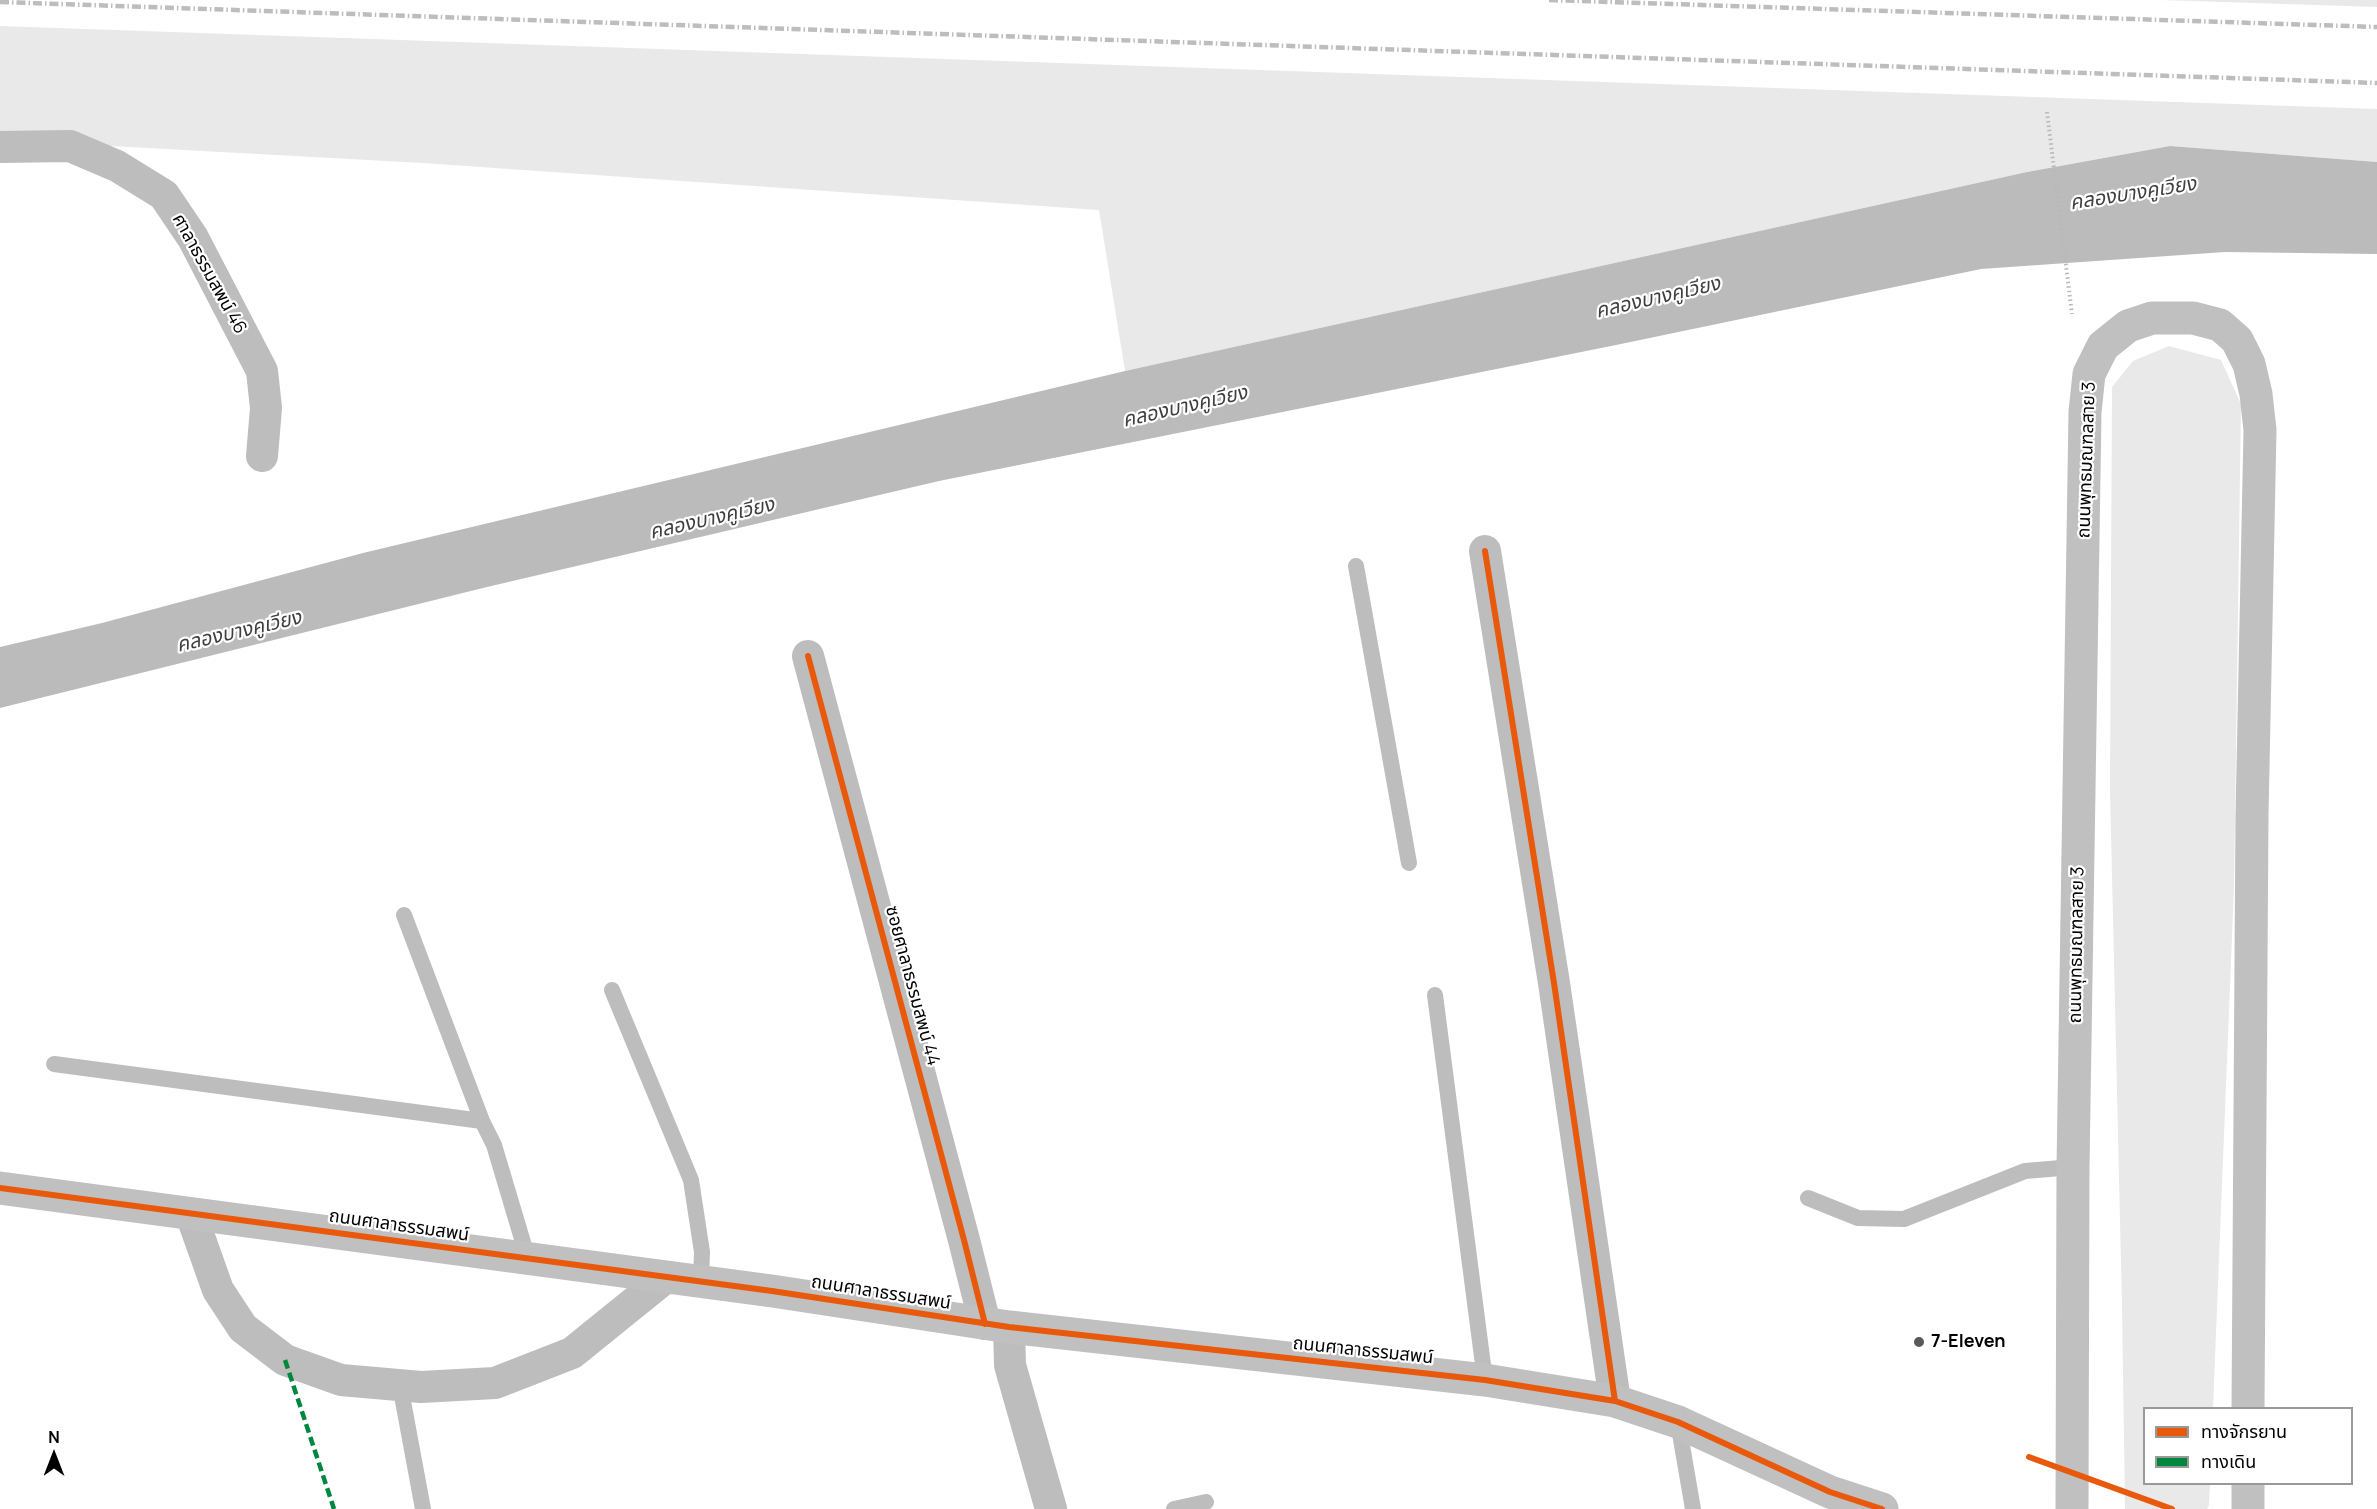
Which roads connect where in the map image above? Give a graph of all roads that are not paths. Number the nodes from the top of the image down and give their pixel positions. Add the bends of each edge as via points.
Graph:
1 (0, 147) edge
2 (262, 456) dead end
3 (1485, 551) dead end
4 (1356, 566) dead end
5 (808, 656) dead end
6 (1409, 863) dead end
7 (404, 915) dead end
8 (612, 990) dead end
9 (1435, 994) dead end
10 (54, 1064) dead end
11 (482, 1121) junction
12 (2073, 1167) junction
13 (0, 1188) edge
14 (1808, 1198) dead end
15 (191, 1214) junction
16 (528, 1259) junction
17 (666, 1277) junction
18 (701, 1282) junction
19 (997, 1325) junction
20 (1485, 1380) junction
21 (400, 1385) junction
22 (1615, 1401) junction
23 (2248, 1407) edge
24 (1678, 1422) junction
25 (2248, 1485) edge
26 (1206, 1502) dead end
27 (423, 1509) edge
28 (1051, 1509) edge
29 (1174, 1509) edge
30 (1693, 1509) edge
31 (1882, 1509) edge
32 (2072, 1509) edge
33 (2248, 1509) edge

1 - 2 street, ศาลาธรรมสพน์ 46 via 70,146 117,166 164,195 193,238 262,371 266,408
3 - 22 street
4 - 6 lane
5 - 19 street, ซอยศาลาธรรมสพน์ 44 via 964,1240
7 - 11 lane
8 - 18 lane via 691,1180 702,1252
9 - 20 lane
10 - 11 lane
11 - 16 lane via 494,1145
12 - 14 lane via 2025,1171 1904,1219 1858,1218
12 - 23 main road, ถนนพุทธมณฑลสาย 3 via 2085,412 2089,374 2103,346 2128,326 2152,318 2193,318 2220,325 2237,340 2249,364 2260,430 2252,827
12 - 32 main road, ถนนพุทธมณฑลสาย 3
13 - 15 main road, ถนนศาลาธรรมสพน์
15 - 16 main road, ถนนศาลาธรรมสพน์
15 - 21 street via 218,1290 243,1328 285,1360 341,1380
16 - 17 main road, ถนนศาลาธรรมสพน์
17 - 18 main road, ถนนศาลาธรรมสพน์
17 - 21 street via 572,1353 495,1383
18 - 19 main road, ถนนศาลาธรรมสพน์
19 - 20 main road, ถนนศาลาธรรมสพน์
19 - 28 street, ซอยศาลาธรรมสพน์ 44
20 - 22 main road, ถนนศาลาธรรมสพน์
21 - 27 lane
22 - 24 main road, ถนนศาลาธรรมสพน์
24 - 30 lane
24 - 31 main road, ถนนศาลาธรรมสพน์ via 1830,1492
25 - 33 main road
26 - 29 lane

